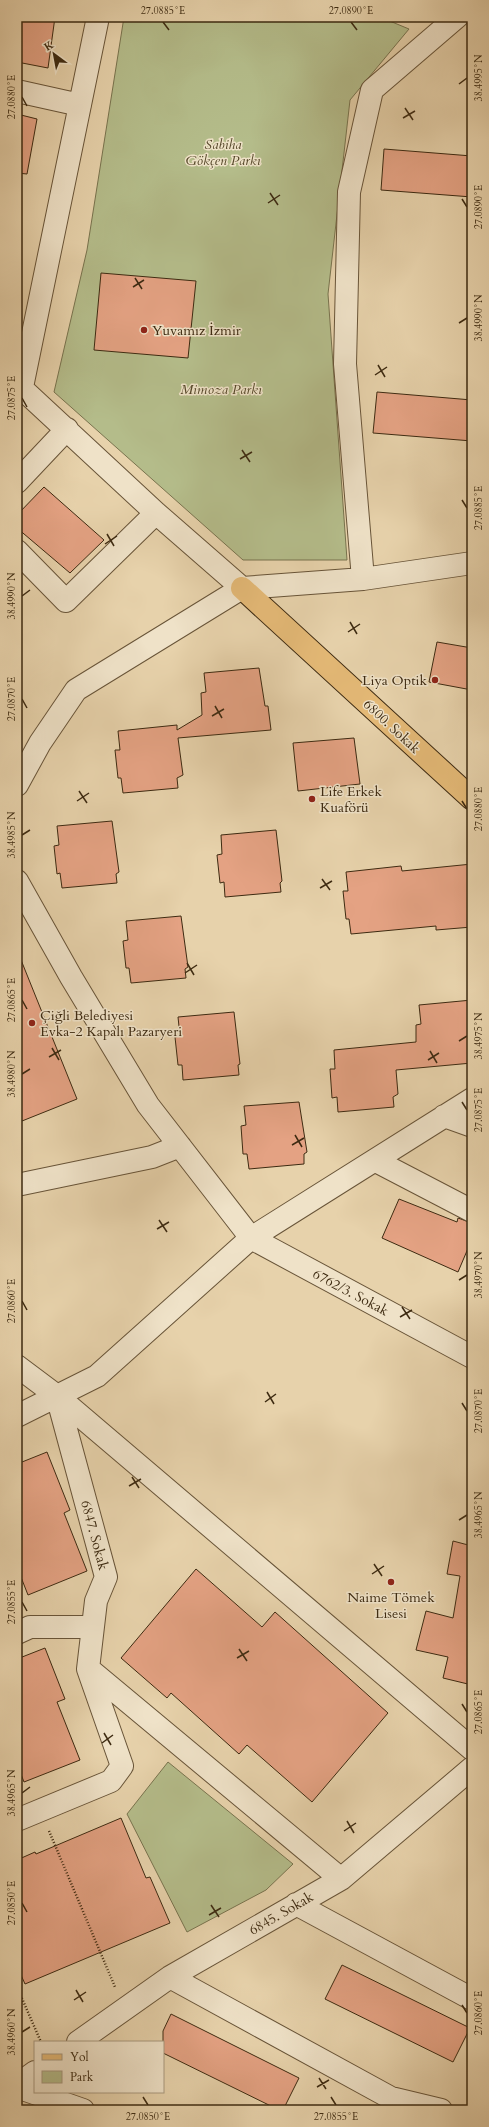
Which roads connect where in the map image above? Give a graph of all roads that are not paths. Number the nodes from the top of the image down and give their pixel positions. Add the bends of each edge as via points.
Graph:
1 (98, 17) edge
2 (457, 17) edge
3 (17, 91) edge
4 (80, 104) junction
5 (19, 385) edge
6 (68, 429) junction
7 (17, 482) edge
8 (156, 513) junction
9 (17, 551) edge
10 (472, 563) edge
11 (363, 579) junction
12 (242, 588) junction
13 (17, 785) edge
14 (472, 799) edge
15 (17, 881) edge
16 (472, 1099) edge
17 (444, 1116) junction
18 (472, 1126) edge
19 (180, 1146) junction
20 (376, 1160) junction
21 (17, 1185) edge
22 (472, 1211) edge
23 (251, 1238) junction
24 (472, 1357) edge
25 (17, 1366) edge
26 (58, 1396) junction
27 (17, 1416) edge
28 (92, 1627) junction
29 (17, 1633) edge
30 (88, 1669) junction
31 (472, 1749) edge
32 (472, 1768) edge
33 (17, 1820) edge
34 (341, 1879) junction
35 (296, 1904) junction
36 (170, 1977) junction
37 (472, 1998) edge
38 (79, 2041) edge
39 (34, 2073) edge
40 (17, 2086) edge
41 (34, 2092) edge
42 (37, 2093) edge
43 (84, 2110) edge
44 (441, 2110) edge

1 - 4 street
2 - 11 street via 372,90 349,192 345,364
3 - 4 street
4 - 5 street
5 - 6 street
6 - 7 street
6 - 8 street
8 - 9 street via 66,601
8 - 12 street
10 - 11 street
11 - 12 street
12 - 13 street via 76,690 40,743
12 - 14 main road, 6800. Sokak
15 - 19 street via 148,1105
16 - 17 street
17 - 18 street
17 - 20 street
19 - 21 street via 152,1157
19 - 23 street
20 - 22 street
20 - 23 street
23 - 24 street, 6762/3. Sokak
23 - 26 street via 98,1376
25 - 26 street
26 - 27 street
26 - 28 street, 6847. Sokak via 106,1577 96,1601
26 - 31 street
28 - 29 street via 30,1627
28 - 30 street, 6847. Sokak
30 - 33 street, 6847. Sokak via 122,1766 111,1781
30 - 34 street
32 - 34 street, 6845. Sokak
34 - 35 street, 6845. Sokak
35 - 36 street, 6845. Sokak
35 - 37 street
36 - 38 street, 6845. Sokak
36 - 44 street via 391,2098
39 - 40 street
40 - 41 street
42 - 43 street

